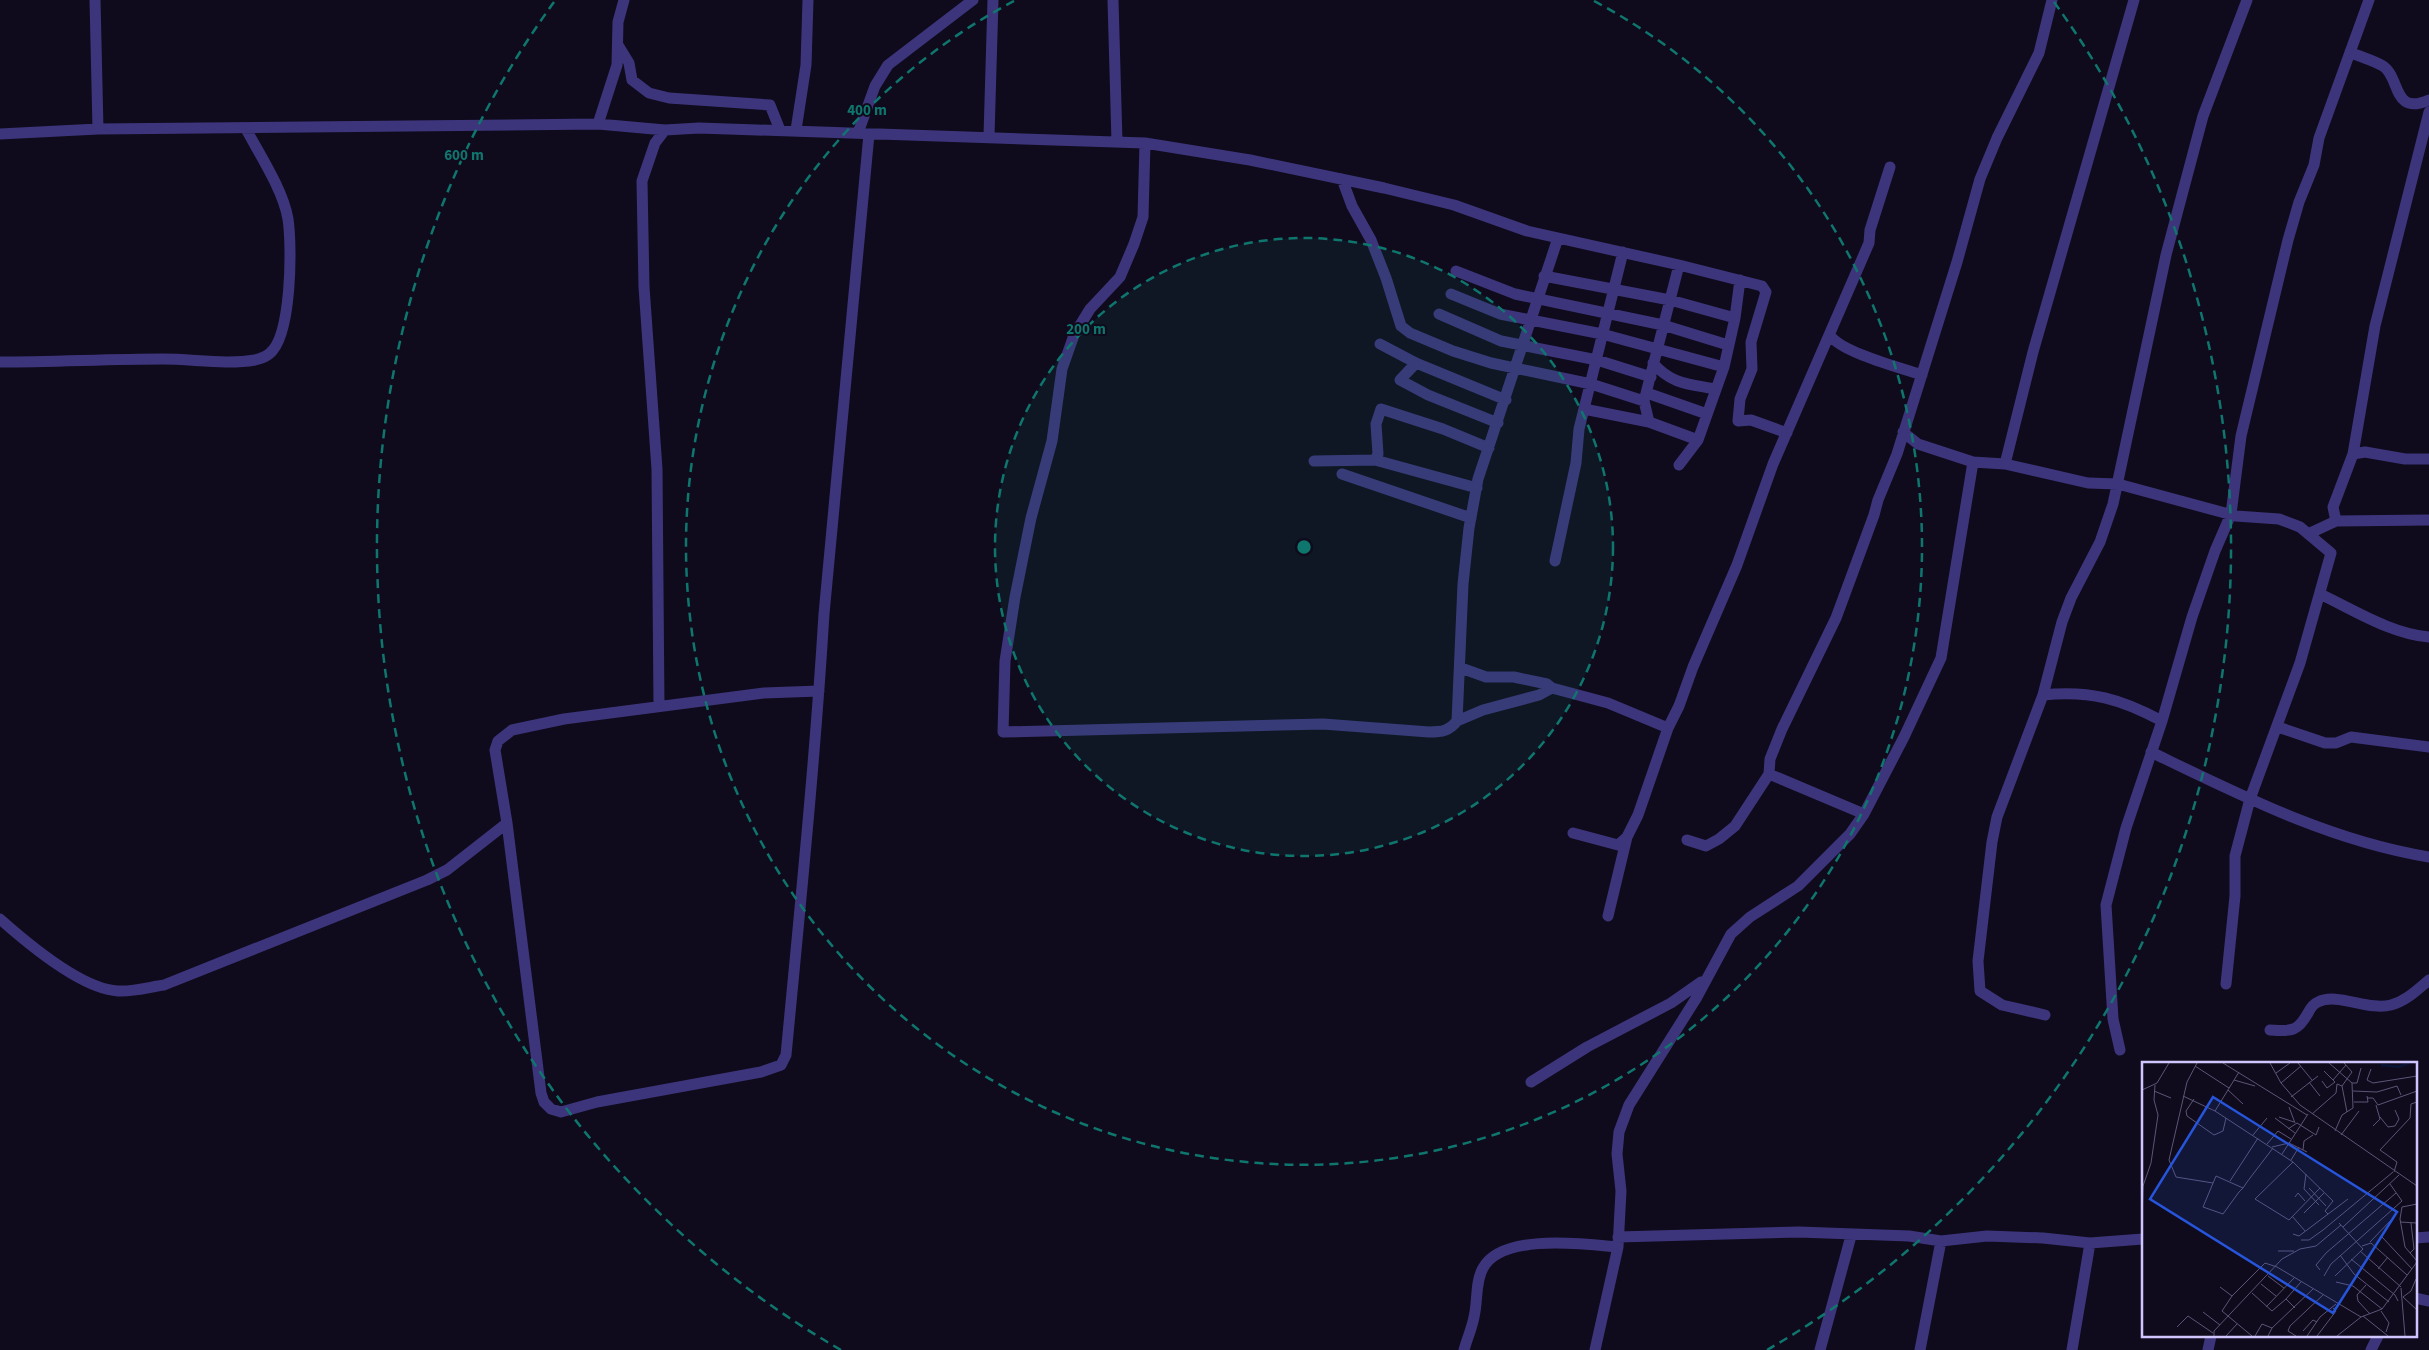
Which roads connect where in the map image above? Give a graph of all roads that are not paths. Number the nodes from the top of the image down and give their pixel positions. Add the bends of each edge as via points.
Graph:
1 (96, 0) edge
2 (624, 0) edge
3 (808, 0) edge
4 (973, 0) edge
5 (993, 0) edge
6 (1113, 0) edge
7 (2052, 0) edge
8 (2134, 0) edge
9 (2246, 0) edge
10 (2369, 0) edge
11 (618, 45) junction
12 (2350, 52) junction
13 (2429, 100) edge
14 (2429, 112) edge
15 (598, 124) junction
16 (98, 129) junction
17 (246, 129) junction
18 (665, 130) junction
19 (780, 130) junction
20 (796, 130) junction
21 (863, 133) junction
22 (0, 134) edge
23 (990, 136) junction
24 (1117, 142) junction
25 (1144, 143) junction
26 (1890, 167) dead end
27 (1342, 179) junction
28 (1558, 238) junction
29 (1623, 252) junction
30 (1678, 264) junction
31 (1456, 271) dead end
32 (1544, 276) junction
33 (1740, 280) junction
34 (1615, 288) junction
35 (1451, 294) dead end
36 (1536, 298) junction
37 (1670, 300) junction
38 (1607, 313) junction
39 (1439, 314) dead end
40 (1735, 318) junction
41 (1531, 320) junction
42 (1663, 325) junction
43 (1602, 334) junction
44 (1830, 335) junction
45 (1380, 344) dead end
46 (1728, 345) junction
47 (1522, 347) junction
48 (1656, 350) junction
49 (1597, 360) junction
50 (0, 362) edge
51 (1416, 363) junction
52 (1654, 363) junction
53 (1517, 366) junction
54 (1724, 367) junction
55 (1922, 375) junction
56 (1651, 378) junction
57 (1592, 384) junction
58 (1716, 389) junction
59 (1645, 397) junction
60 (1506, 400) junction
61 (1584, 409) junction
62 (1707, 414) junction
63 (1631, 418) junction
64 (1649, 422) junction
65 (1498, 423) junction
66 (1787, 432) junction
67 (1903, 432) junction
68 (1698, 440) junction
69 (1489, 448) junction
70 (2353, 454) junction
71 (2429, 459) edge
72 (1375, 460) junction
73 (1314, 461) dead end
74 (1973, 462) junction
75 (2005, 464) junction
76 (1680, 465) dead end
77 (1342, 474) dead end
78 (2118, 484) junction
79 (1477, 488) junction
80 (2231, 514) junction
81 (1471, 518) junction
82 (2429, 520) edge
83 (2336, 521) junction
84 (2308, 534) junction
85 (1555, 561) dead end
86 (2320, 594) junction
87 (2429, 637) edge
88 (1461, 668) junction
89 (1552, 688) junction
90 (819, 690) junction
91 (2043, 695) junction
92 (659, 706) junction
93 (1457, 721) junction
94 (2162, 721) junction
95 (2278, 727) junction
96 (1668, 728) junction
97 (2429, 748) edge
98 (2151, 752) junction
99 (1769, 774) junction
100 (2250, 799) junction
101 (1864, 814) junction
102 (507, 823) junction
103 (1573, 833) dead end
104 (1627, 837) junction
105 (1687, 840) dead end
106 (2429, 857) edge
107 (1608, 916) dead end
108 (0, 920) edge
109 (1707, 977) junction
110 (2429, 980) edge
111 (2226, 984) dead end
112 (2045, 1015) dead end
113 (2270, 1030) dead end
114 (2120, 1050) dead end
115 (1531, 1082) dead end
116 (1851, 1236) junction
117 (2429, 1236) edge
118 (2416, 1238) edge
119 (2142, 1239) edge
120 (1941, 1241) junction
121 (1618, 1242) junction
122 (2090, 1243) junction
123 (2416, 1298) edge
124 (2429, 1301) edge
125 (2377, 1338) edge
126 (1464, 1350) edge
127 (1595, 1350) edge
128 (1820, 1350) edge
129 (1920, 1350) edge
130 (2072, 1350) edge
131 (2371, 1350) edge

1 - 16 street
2 - 11 street via 618,22
3 - 20 street via 806,65
4 - 21 street via 888,65 875,86
5 - 23 street
6 - 24 street
7 - 55 street via 2039,53 1980,180
8 - 75 street via 2033,352
9 - 78 street via 2203,116 2166,255
10 - 12 street
11 - 15 street via 617,65
11 - 19 street via 629,63 632,80 649,93 669,98 770,104
12 - 13 street via 2384,66 2395,89 2409,103
12 - 80 street via 2318,138 2314,165 2288,240 2241,436
14 - 70 street via 2374,326
15 - 17 street
15 - 18 street
16 - 17 street
16 - 22 street
17 - 50 street via 288,218 286,322 278,343 269,354 256,360 238,361
18 - 19 street
18 - 92 street via 648,159 642,191 646,326 657,469
19 - 20 street
20 - 21 street
21 - 23 street
21 - 90 street
23 - 24 street
24 - 25 street
25 - 27 street
25 - 93 street via 1143,217 1134,244 1120,277 1090,310 1074,335 1062,369 1052,441 1031,518 1012,615 1005,661 1003,732 1323,724 1443,732
26 - 44 street via 1869,243
27 - 28 street via 1454,204 1496,221
27 - 53 street via 1352,206 1371,240 1401,326 1453,351 1507,367
28 - 29 street
28 - 32 street
29 - 30 street
29 - 34 street
30 - 33 street
30 - 37 street
31 - 36 street via 1515,294
32 - 34 street
32 - 36 street
33 - 40 street
33 - 66 street via 1756,283 1766,292 1752,342 1752,369 1740,399 1738,420 1751,420
34 - 37 street
34 - 38 street
35 - 41 street via 1500,314
36 - 38 street
36 - 41 street
37 - 40 street
37 - 42 street
38 - 42 street
38 - 43 street
39 - 47 street via 1477,332
40 - 46 street
41 - 43 street
41 - 47 street
42 - 46 street
42 - 48 street
43 - 48 street
43 - 49 street
44 - 55 street via 1838,344
44 - 66 street
45 - 51 street
46 - 54 street
47 - 49 street
47 - 53 street
48 - 52 street
48 - 54 street
49 - 56 street
49 - 57 street
51 - 60 street
51 - 65 street via 1400,380
52 - 56 street
52 - 58 street via 1667,377 1676,381
53 - 57 street
53 - 60 street
54 - 58 street
55 - 67 street
56 - 59 street
57 - 59 street
57 - 61 street
58 - 62 street
59 - 62 street
59 - 63 street
59 - 64 street
60 - 65 street
61 - 63 street
61 - 85 street
62 - 68 street
63 - 64 street
64 - 68 street
65 - 69 street
66 - 96 street via 1680,706
67 - 74 street via 1918,444
67 - 99 street via 1836,618 1782,730 1770,758
68 - 76 street
69 - 72 street via 1382,409 1376,424 1378,454
69 - 79 street
70 - 71 street via 2365,452 2405,459
70 - 83 street via 2333,507
72 - 73 street
72 - 79 street
74 - 75 street
74 - 101 street via 1942,658
75 - 78 street via 2088,484
77 - 81 street
78 - 80 street
78 - 91 street via 2100,542 2062,622
79 - 81 street
80 - 84 street via 2279,519 2300,526
80 - 94 street via 2199,596
81 - 88 street via 1462,584
82 - 83 street
83 - 84 street
84 - 86 street via 2331,553
86 - 87 street via 2368,618 2416,636
86 - 95 street
88 - 89 street via 1486,677 1514,677
88 - 93 street
89 - 93 street
89 - 96 street via 1608,703
90 - 92 street
90 - 102 street via 786,1055 781,1064 772,1069 597,1102 561,1112 551,1109 541,1093
91 - 94 street via 2073,692 2097,696 2122,702
91 - 112 street via 1997,817 1978,961 1980,991 2002,1005
92 - 102 street via 512,730 498,741 495,750
94 - 98 street
95 - 97 street via 2326,743 2352,737
95 - 100 street
96 - 104 street via 1638,816
98 - 100 street
98 - 114 street via 2126,828 2106,905 2113,1019
99 - 101 street
99 - 105 street via 1735,826 1719,839 1706,846
100 - 106 street via 2353,840
100 - 111 street via 2236,856
101 - 109 street via 1850,834 1798,886 1738,927
102 - 108 street via 447,870 427,880 164,985 119,991 89,983 52,960
103 - 104 street via 1618,845
104 - 107 street
109 - 115 street via 1671,1003 1587,1047
109 - 121 street via 1629,1105 1618,1132 1621,1191
110 - 113 street via 2406,999 2390,1005 2373,1006 2330,999 2318,1002 2301,1026 2292,1031
116 - 120 street via 1864,1234
116 - 121 street via 1799,1232
116 - 128 street
117 - 118 street
119 - 122 street
120 - 122 street via 1988,1236
120 - 129 street
121 - 126 street via 1542,1244 1513,1247 1497,1253 1482,1269 1474,1318
121 - 127 street
122 - 130 street
123 - 124 street
125 - 131 street

